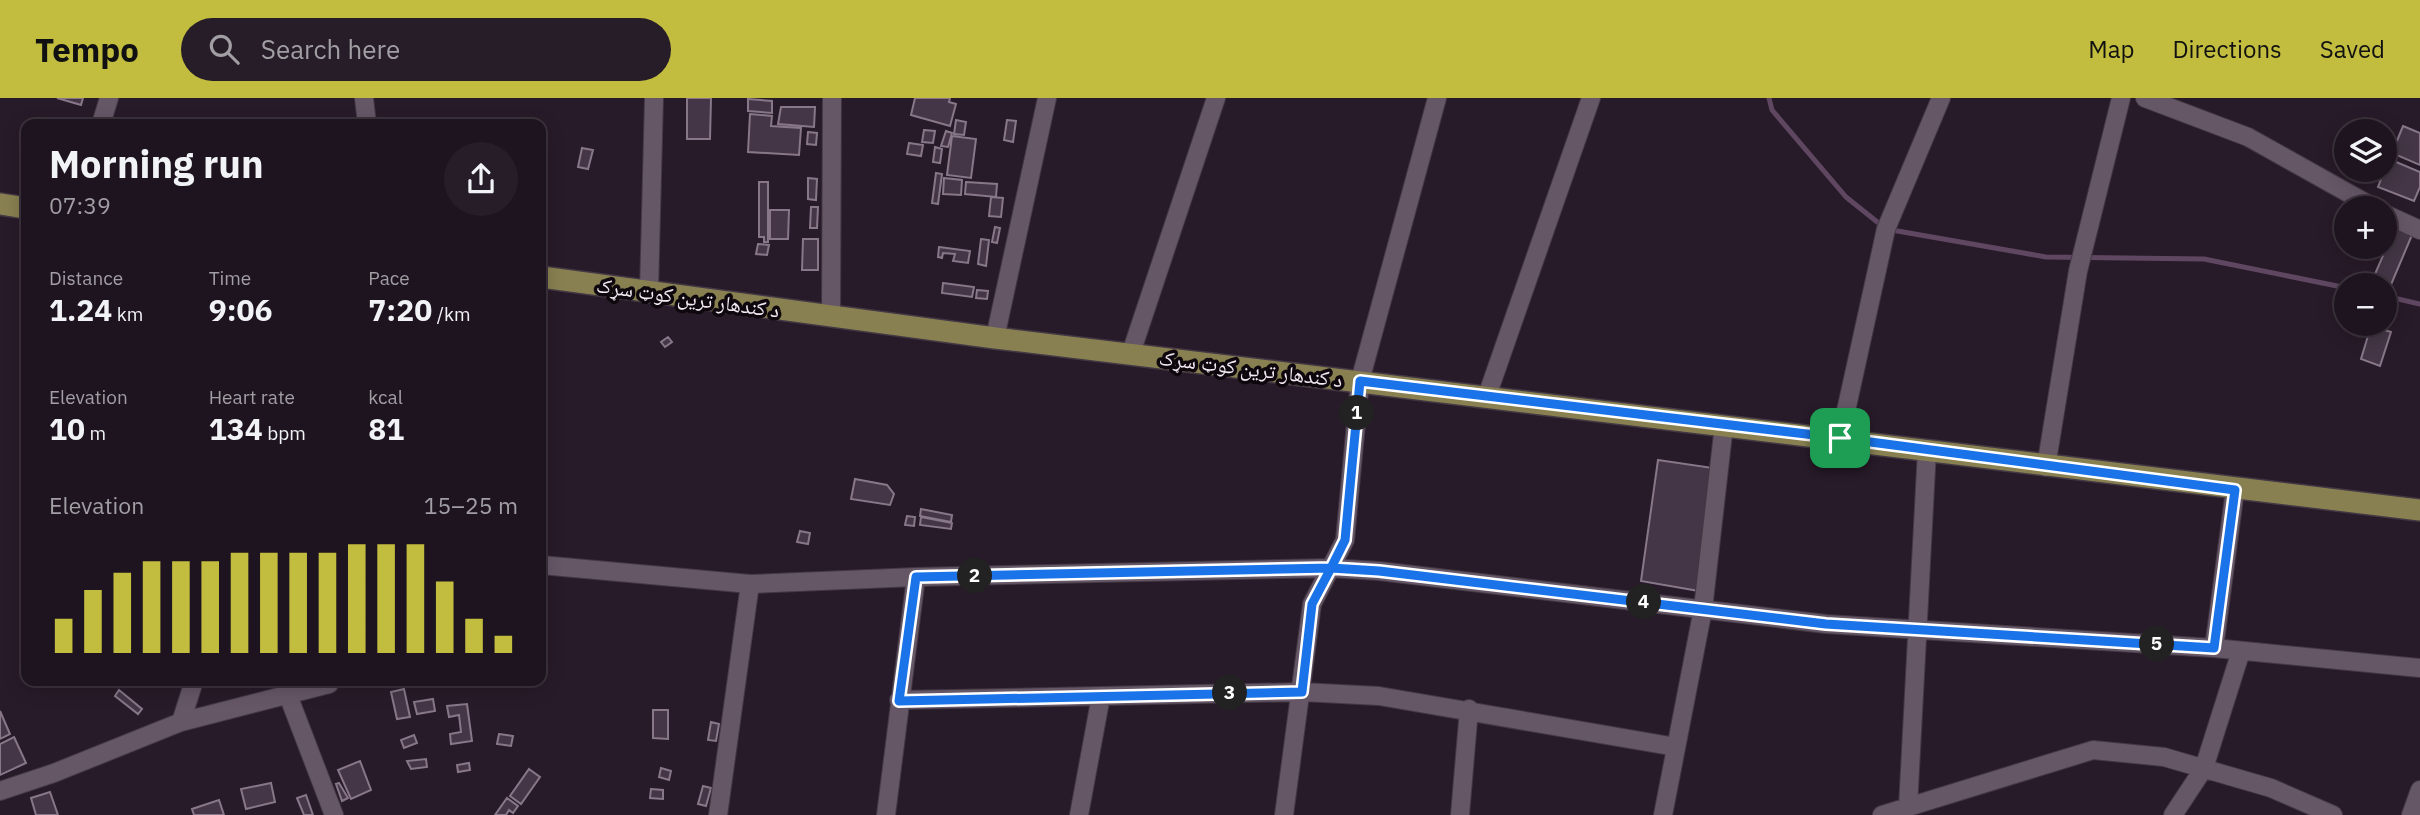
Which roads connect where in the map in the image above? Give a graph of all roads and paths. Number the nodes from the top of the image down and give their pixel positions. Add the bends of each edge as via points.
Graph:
1 (109, 98) edge
2 (364, 98) edge
3 (654, 98) edge
4 (832, 98) edge
5 (1047, 98) edge
6 (1216, 98) edge
7 (1437, 98) edge
8 (1591, 98) edge
9 (1941, 98) edge
10 (2121, 98) edge
11 (2145, 98) edge
12 (103, 119) edge
13 (366, 119) edge
14 (2354, 196) edge
15 (0, 204) edge
16 (21, 207) edge
17 (2397, 219) edge
18 (2420, 230) edge
19 (546, 278) edge
20 (649, 291) junction
21 (831, 316) junction
22 (995, 338) junction
23 (1131, 353) junction
24 (1360, 381) junction
25 (1487, 396) junction
26 (1724, 425) junction
27 (1840, 438) junction
28 (1927, 450) junction
29 (2046, 467) junction
30 (2235, 490) junction
31 (2420, 510) edge
32 (546, 565) edge
33 (1331, 568) junction
34 (916, 577) junction
35 (750, 584) junction
36 (1703, 609) junction
37 (1917, 629) junction
38 (2214, 648) junction
39 (2241, 650) junction
40 (2420, 668) edge
41 (192, 686) edge
42 (322, 686) edge
43 (1302, 692) junction
44 (288, 695) junction
45 (1101, 696) junction
46 (899, 701) junction
47 (1469, 709) junction
48 (181, 722) junction
49 (1676, 747) junction
50 (2204, 768) junction
51 (2420, 790) edge
52 (0, 791) edge
53 (1908, 807) junction
54 (334, 815) edge
55 (718, 815) edge
56 (886, 815) edge
57 (1079, 815) edge
58 (1284, 815) edge
59 (1460, 815) edge
60 (1662, 815) edge
61 (1882, 815) edge
62 (2173, 815) edge
63 (2333, 815) edge
64 (2411, 815) edge

1 - 12 street
2 - 13 street
3 - 20 street
4 - 21 street
5 - 22 street
6 - 23 street
7 - 24 street
8 - 25 street
9 - 27 street via 1886,229
10 - 29 street via 2078,271
11 - 14 street via 2248,137
15 - 16 main road
17 - 18 street
19 - 20 main road, د کندهار ترين کوټ سړک
20 - 21 main road, د کندهار ترين کوټ سړک
21 - 22 main road, د کندهار ترين کوټ سړک
22 - 23 main road, د کندهار ترين کوټ سړک
23 - 24 main road, د کندهار ترين کوټ سړک
24 - 25 main road, د کندهار ترين کوټ سړک
24 - 33 street via 1345,540
25 - 26 main road, د کندهار ترين کوټ سړک
26 - 27 main road, د کندهار ترين کوټ سړک
26 - 36 street
27 - 28 main road, د کندهار ترين کوټ سړک
28 - 29 main road, د کندهار ترين کوټ سړک
28 - 37 street
29 - 30 main road, د کندهار ترين کوټ سړک
30 - 31 main road, د کندهار ترين کوټ سړک
30 - 38 street
32 - 35 street
33 - 34 street
33 - 36 street
33 - 43 street via 1312,604
34 - 35 street
34 - 46 street
35 - 55 street
36 - 37 street
36 - 49 street
37 - 38 street
37 - 53 street
38 - 39 street
39 - 40 street
39 - 50 street
41 - 48 street
42 - 44 street
43 - 45 street
43 - 47 street via 1379,696
43 - 58 street
44 - 48 street
44 - 54 street
45 - 46 street
45 - 57 street
46 - 56 street
47 - 49 street
47 - 59 street
48 - 52 street
49 - 60 street
50 - 53 street via 2164,757 2093,750
50 - 62 street
50 - 63 street via 2271,788
51 - 64 street
53 - 61 street

